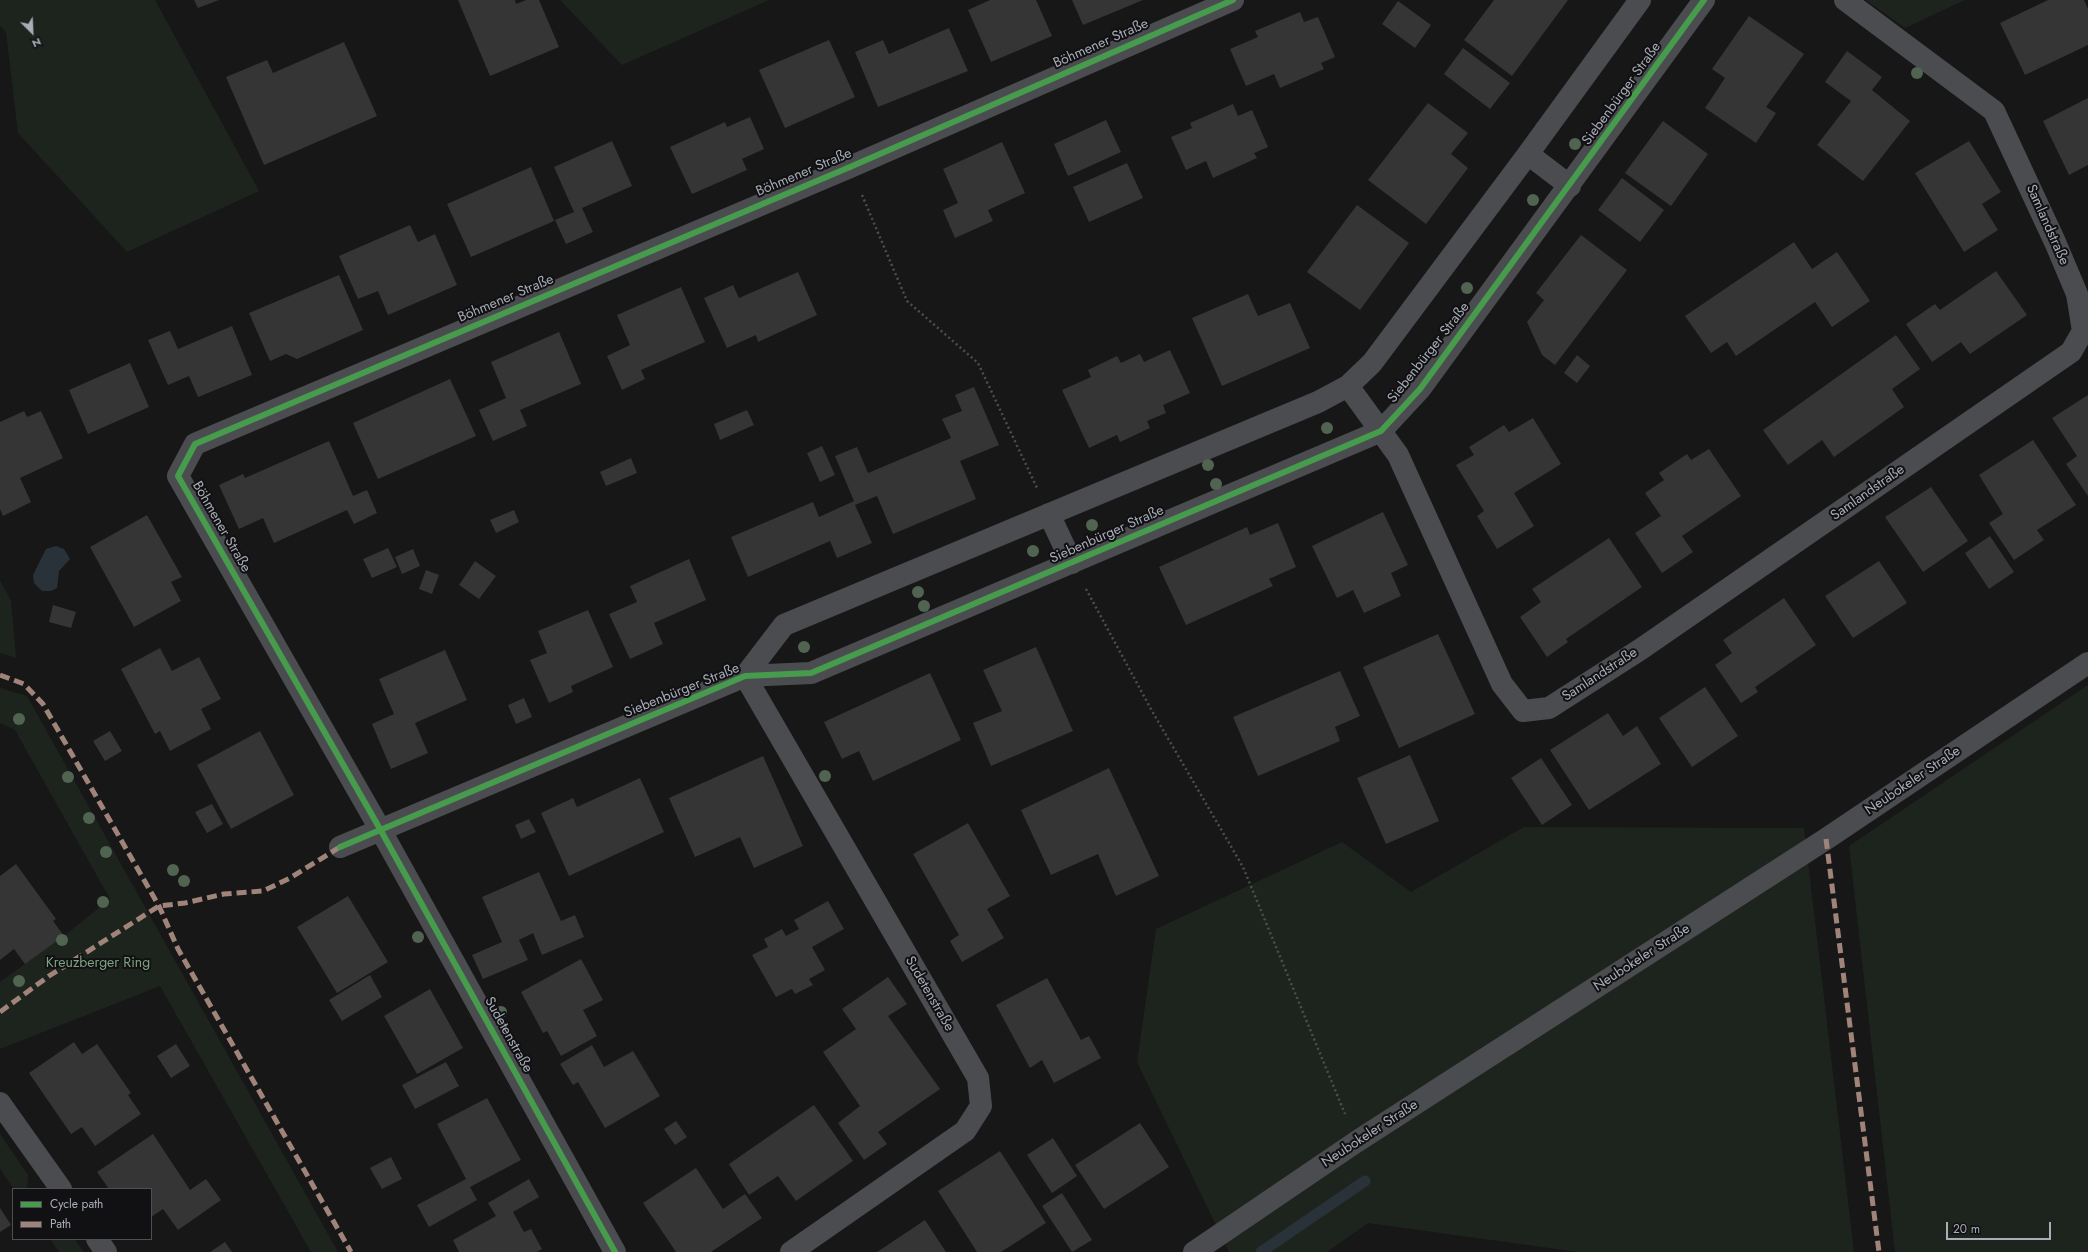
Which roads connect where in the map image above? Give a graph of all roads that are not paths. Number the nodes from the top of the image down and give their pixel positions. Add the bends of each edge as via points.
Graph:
1 (1233, 0) edge
2 (1640, 0) edge
3 (1704, 0) edge
4 (1845, 0) edge
5 (1528, 154) junction
6 (1570, 186) junction
7 (1348, 386) junction
8 (1381, 431) junction
9 (1049, 514) junction
10 (1072, 563) junction
11 (2088, 662) edge
12 (745, 676) junction
13 (380, 830) junction
14 (340, 847) dead end
15 (0, 1103) edge
16 (60, 1188) edge
17 (98, 1240) edge
18 (106, 1252) edge
19 (615, 1252) edge
20 (791, 1252) edge
21 (1194, 1252) edge

1 - 13 street, Böhmener Straße via 850,167 195,444 178,476
2 - 5 street, Siebenbürger Straße
3 - 6 street, Siebenbürger Straße
4 - 8 street, Samlandstraße via 1994,111 2077,294 2083,331 2071,352 1641,649 1550,708 1523,710 1502,684 1398,455
5 - 6 street
5 - 7 street, Siebenbürger Straße via 1372,363
6 - 8 street, Siebenbürger Straße via 1420,389
7 - 8 street
7 - 9 street, Siebenbürger Straße via 1318,402
8 - 10 street, Siebenbürger Straße
9 - 10 street, Siebenbürger Straße
9 - 12 street, Siebenbürger Straße via 784,625
10 - 12 street, Siebenbürger Straße via 811,673
11 - 21 street, Neubokeler Straße via 1826,839 1356,1142
12 - 13 street, Siebenbürger Straße
12 - 20 street, Sudetenstraße via 978,1078 981,1106 965,1131
13 - 14 street, Siebenbürger Straße
13 - 19 street, Sudetenstraße
15 - 16 street
17 - 18 street

